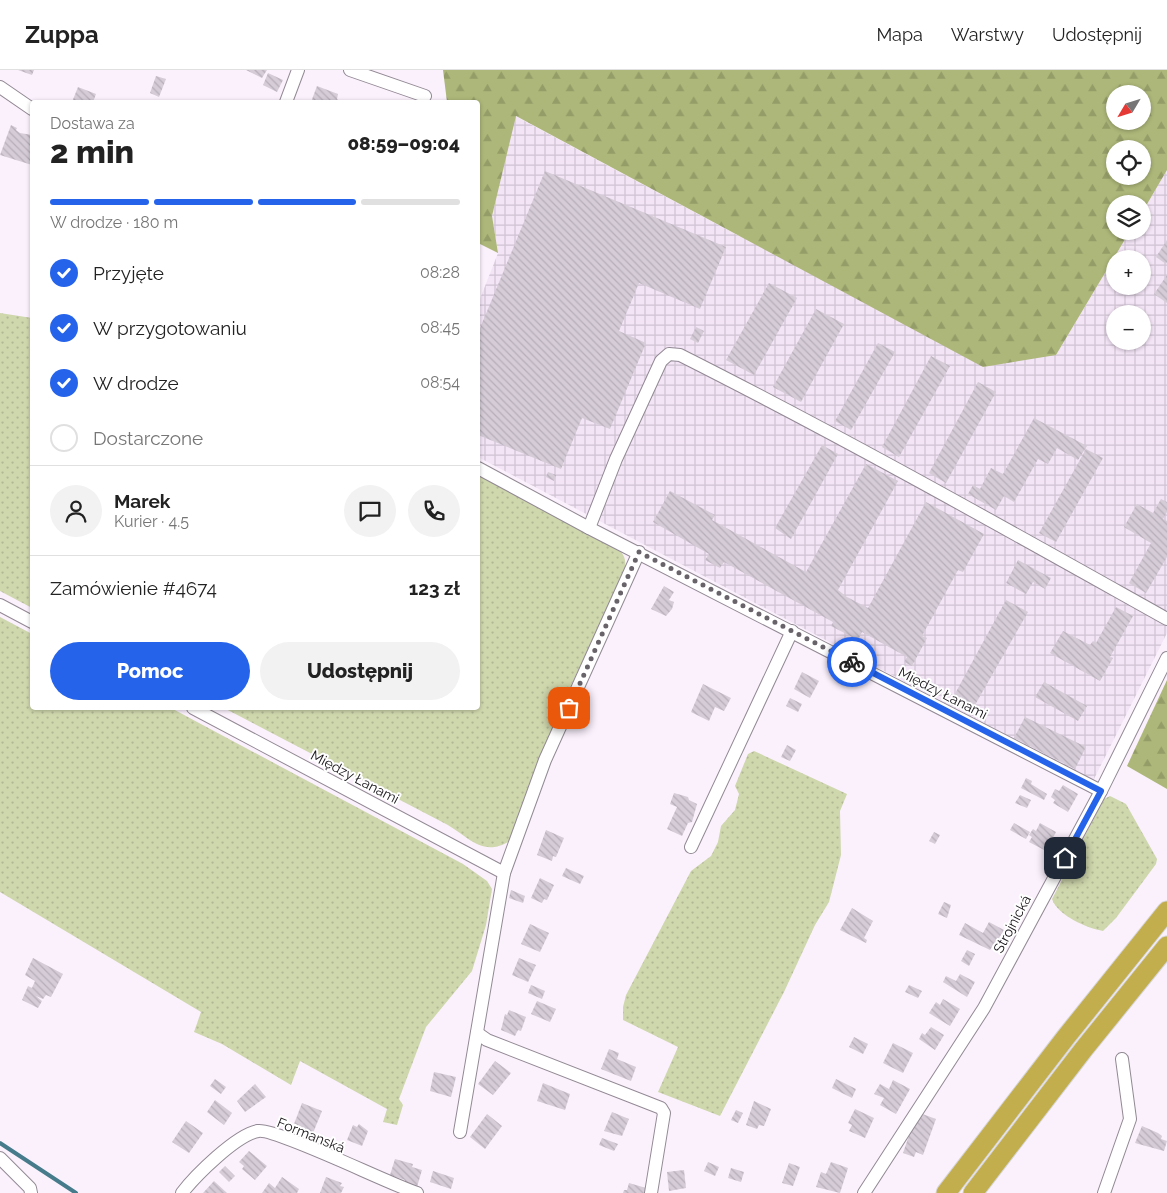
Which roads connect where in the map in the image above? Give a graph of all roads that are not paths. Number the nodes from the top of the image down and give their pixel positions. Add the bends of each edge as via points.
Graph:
1 (298, 70) edge
2 (350, 70) edge
3 (0, 88) edge
4 (425, 96) dead end
5 (287, 100) edge
6 (30, 108) edge
7 (480, 469) edge
8 (589, 528) junction
9 (639, 552) junction
10 (0, 605) edge
11 (1167, 619) edge
12 (30, 621) edge
13 (792, 631) junction
14 (1167, 658) edge
15 (197, 710) edge
16 (1101, 791) junction
17 (691, 847) dead end
18 (504, 873) junction
19 (1167, 911) edge
20 (1167, 946) edge
21 (478, 1032) junction
22 (1122, 1060) dead end
23 (460, 1132) dead end
24 (0, 1158) edge
25 (31, 1193) edge
26 (182, 1193) edge
27 (417, 1193) edge
28 (651, 1193) edge
29 (864, 1193) edge
30 (946, 1193) edge
31 (973, 1193) edge
32 (1104, 1193) edge

1 - 5 street
2 - 4 street
3 - 6 street
7 - 8 street, Między Łanami
8 - 9 street, Między Łanami
8 - 11 street via 616,459 661,362 669,354 680,354 932,487
9 - 13 street, Między Łanami
9 - 18 street via 546,760
10 - 12 street
13 - 16 street, Między Łanami
13 - 17 street
14 - 16 street, Strojnická
15 - 18 street, Między Łanami
16 - 29 street, Strojnická via 984,1008
18 - 21 street
19 - 30 highway
20 - 31 highway
21 - 23 street
21 - 28 street via 486,1040 660,1108 664,1113
22 - 32 street via 1130,1120
24 - 25 street via 30,1188
26 - 27 street, Formanská via 217,1157 259,1131 282,1137

